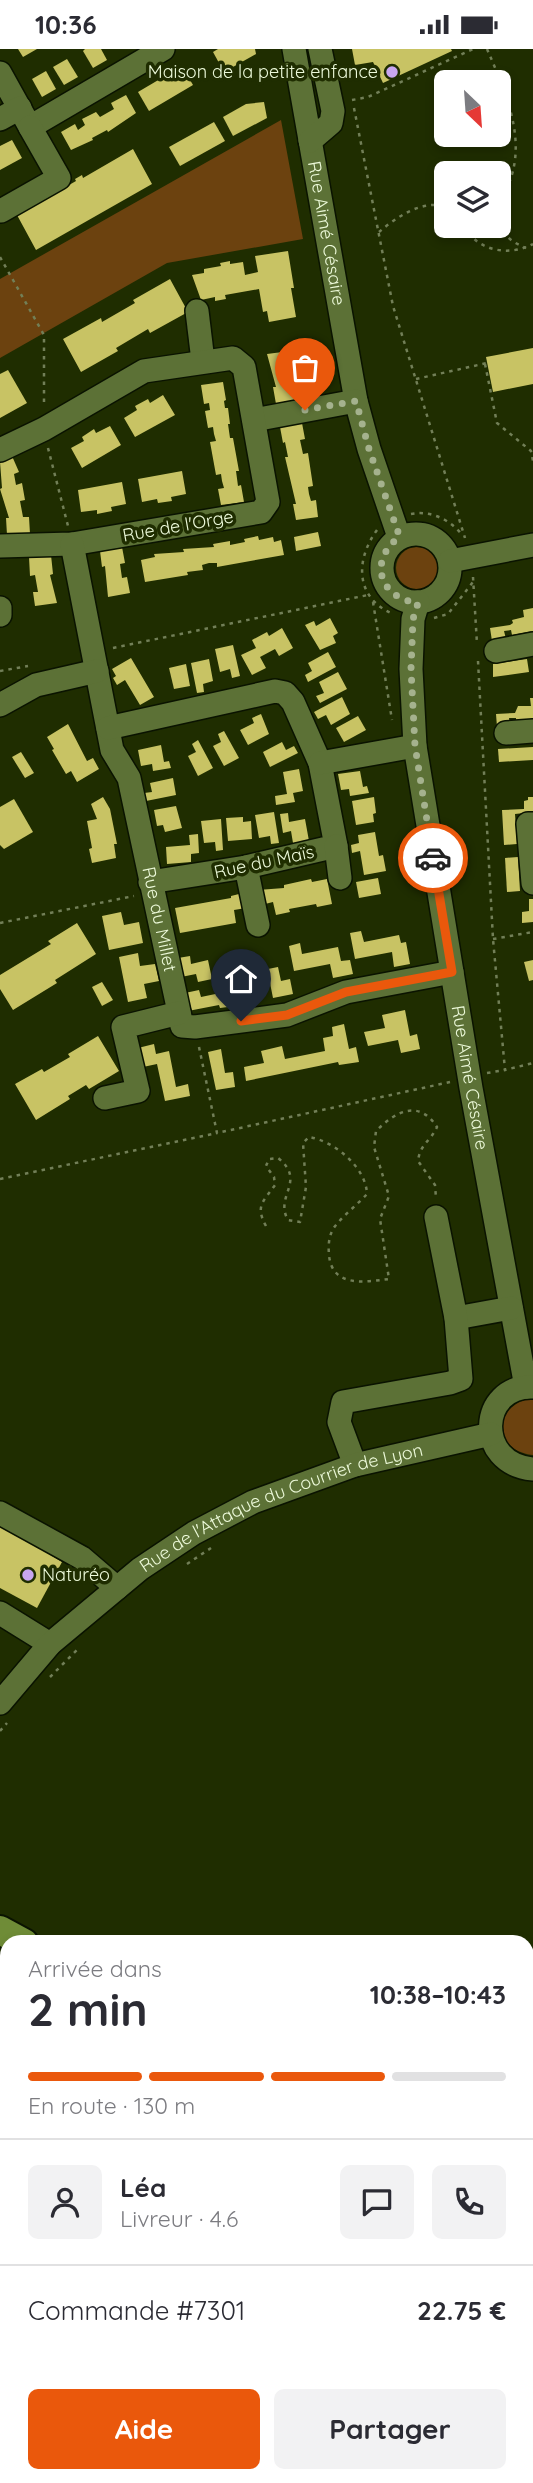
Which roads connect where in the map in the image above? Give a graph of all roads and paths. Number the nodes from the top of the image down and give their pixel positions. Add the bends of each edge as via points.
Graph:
1 (163, 49) edge
2 (294, 49) edge
3 (320, 49) edge
4 (473, 49) edge
5 (487, 49) edge
6 (0, 73) edge
7 (17, 118) edge
8 (310, 141) junction
9 (511, 184) edge
10 (434, 206) edge
11 (1, 211) edge
12 (379, 232) junction
13 (473, 238) edge
14 (508, 238) edge
15 (533, 244) edge
16 (526, 248) junction
17 (0, 257) edge
18 (197, 311) dead end
19 (44, 335) dead end
20 (204, 361) junction
21 (416, 379) junction
22 (356, 401) junction
23 (254, 419) junction
24 (0, 450) edge
25 (533, 461) edge
26 (396, 528) junction
27 (72, 544) junction
28 (533, 545) edge
29 (0, 546) edge
30 (460, 560) junction
31 (473, 582) junction
32 (368, 595) junction
33 (0, 608) edge
34 (415, 611) junction
35 (0, 615) edge
36 (533, 644) edge
37 (496, 651) dead end
38 (95, 662) junction
39 (40, 663) dead end
40 (0, 671) edge
41 (0, 705) edge
42 (108, 728) junction
43 (533, 731) edge
44 (506, 733) dead end
45 (415, 746) junction
46 (320, 763) junction
47 (533, 824) edge
48 (336, 846) junction
49 (246, 867) junction
50 (340, 878) dead end
51 (533, 883) edge
52 (151, 887) junction
53 (0, 923) edge
54 (258, 925) dead end
55 (533, 932) edge
56 (493, 939) junction
57 (452, 972) junction
58 (187, 1020) junction
59 (533, 1063) edge
60 (505, 1070) junction
61 (469, 1077) junction
62 (105, 1098) dead end
63 (217, 1133) junction
64 (0, 1179) edge
65 (436, 1217) joint
66 (266, 1226) dead end
67 (511, 1308) junction
68 (456, 1318) junction
69 (529, 1387) edge
70 (491, 1434) junction
71 (355, 1465) junction
72 (533, 1470) edge
73 (0, 1513) edge
74 (219, 1543) dead end
75 (185, 1565) dead end
76 (117, 1588) junction
77 (5, 1623) edge
78 (50, 1644) junction
79 (83, 1644) dead end
80 (46, 1681) dead end
81 (5, 1711) edge
82 (0, 1731) edge

1 - 7 street
2 - 8 street, Rue Aimé Césaire
3 - 8 street via 333,111 331,123
4 - 12 path via 352,100
5 - 9 path via 515,124 517,160
6 - 7 street
7 - 11 street via 59,178
8 - 22 street, Rue Aimé Césaire
10 - 12 path via 414,209
12 - 21 path via 393,306
13 - 16 path via 504,252
14 - 16 path
15 - 16 path
17 - 19 path
18 - 20 street
20 - 23 street, Rue de l'Orge via 233,358 244,367
20 - 24 street, Rue de l'Orge via 144,371
21 - 25 path via 486,364 497,423 531,451
21 - 26 path via 465,539 454,525 437,516 415,513
22 - 23 street
22 - 26 street, Rue Aimé Césaire
23 - 27 street, Rue de l'Orge via 268,502 261,512
26 - 30 street via 431,536
26 - 32 path via 377,531 368,544 362,565
26 - 34 street via 384,554 382,577 387,588
27 - 29 street, Rue de l'Orge
27 - 38 street, Rue du Millet
28 - 30 street
30 - 31 path
30 - 34 street via 439,594
31 - 34 path via 448,614 435,618
31 - 56 path
32 - 34 path via 390,614
32 - 38 path
33 - 35 street
34 - 45 street, Rue Aimé Césaire via 411,669
36 - 37 street
38 - 41 street
38 - 42 street, Rue du Millet
39 - 40 path
42 - 46 street, Rue du Maïs via 275,691 285,693 293,702
42 - 52 street, Rue du Millet via 112,750 129,778
43 - 44 street
45 - 46 street
45 - 57 street, Rue Aimé Césaire
46 - 48 street, Rue du Maïs
47 - 51 street via 528,824
48 - 49 street, Rue du Maïs
48 - 50 street
49 - 52 street, Rue du Maïs
49 - 54 street
52 - 53 path
52 - 58 street, Rue du Millet
55 - 56 path
56 - 60 path
57 - 58 street via 346,992 287,1015
57 - 61 street, Rue Aimé Césaire
58 - 62 street via 123,1027 138,1091
58 - 63 path
59 - 60 path
60 - 61 path
61 - 63 path
61 - 67 street, Rue Aimé Césaire
63 - 64 path
65 - 66 path via 431,1205 437,1197 435,1185 418,1161 420,1148 437,1127 420,1110 397,1113 376,1131 374,1147 389,1196 380,1219 390,1279 360,1282 339,1277 330,1265 327,1244 335,1226 367,1194 367,1184 343,1154 323,1139 309,1137 303,1143 306,1187 300,1222 288,1220 283,1212 290,1189 286,1165 278,1158 269,1159 266,1165 275,1185 260,1206
65 - 68 street
67 - 68 street
67 - 69 street, Rue Aimé Césaire
68 - 71 street via 461,1379 343,1402 339,1422
69 - 70 street via 498,1403
70 - 71 street, Rue de l'Attaque du Courrier de Lyon
70 - 72 street via 498,1453 508,1462
71 - 76 street, Rue de l'Attaque du Courrier de Lyon via 253,1502 194,1533
73 - 76 street via 82,1557
74 - 75 path
76 - 78 street, Rue de l'Attaque du Courrier de Lyon
77 - 78 street
78 - 81 street, Rue de l'Attaque du Courrier de Lyon
79 - 80 path
81 - 82 path

